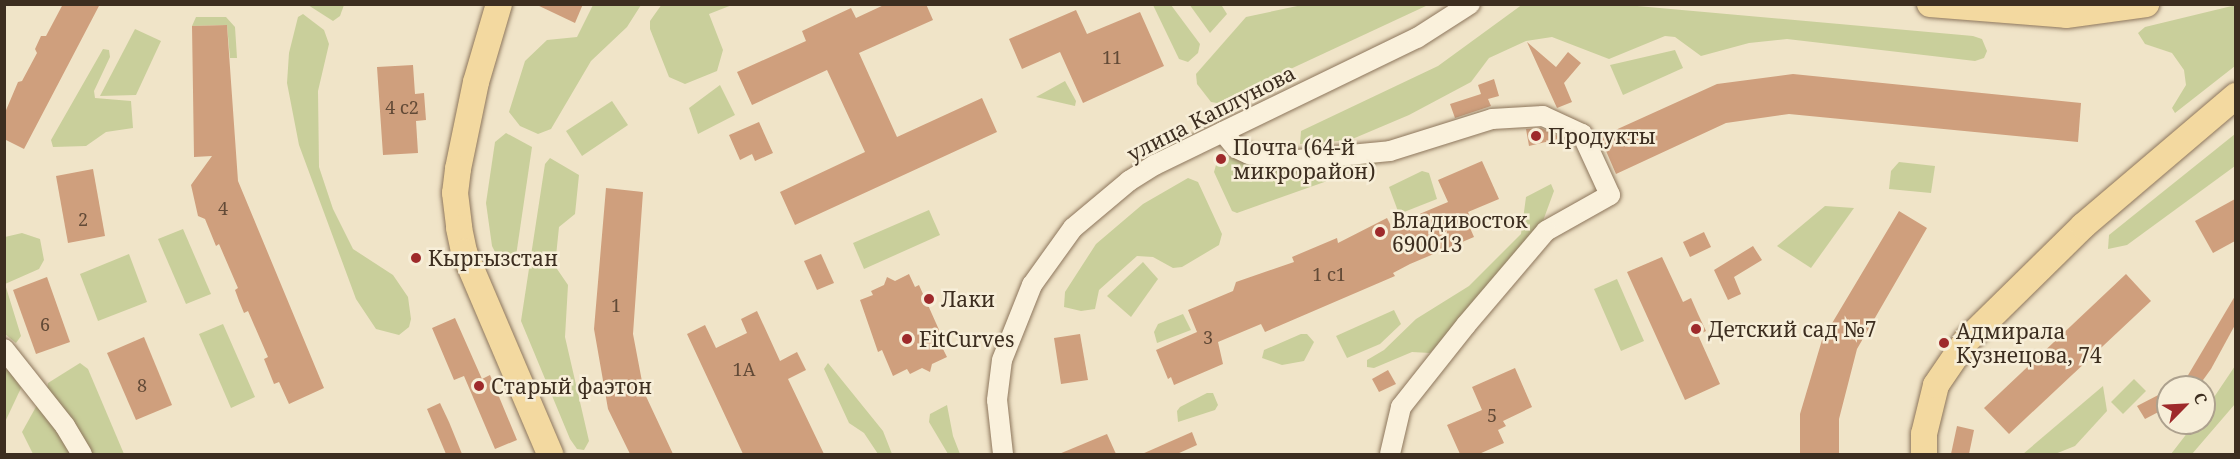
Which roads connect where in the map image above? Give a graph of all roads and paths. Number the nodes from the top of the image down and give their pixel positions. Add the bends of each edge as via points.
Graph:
1 (499, 4) edge
2 (1470, 4) edge
3 (1930, 4) edge
4 (2146, 4) edge
5 (2097, 9) edge
6 (2235, 96) edge
7 (1223, 132) junction
8 (4, 349) edge
9 (82, 454) edge
10 (550, 454) edge
11 (1003, 454) edge
12 (1390, 454) edge
13 (1924, 454) edge

1 - 10 main road via 476,82 455,193 464,252
2 - 7 street, улица Каплунова via 1417,38
3 - 5 main road via 2037,15
4 - 5 main road
6 - 13 main road via 2083,226 1966,341 1936,385 1924,434
7 - 11 street, улица Каплунова via 1129,181 1073,228 1054,250 1032,285 1002,360 997,400
7 - 12 street via 1236,148 1249,154 1287,161 1390,151 1492,119 1543,116 1582,134 1610,195 1545,231 1401,406
8 - 9 street via 65,426

